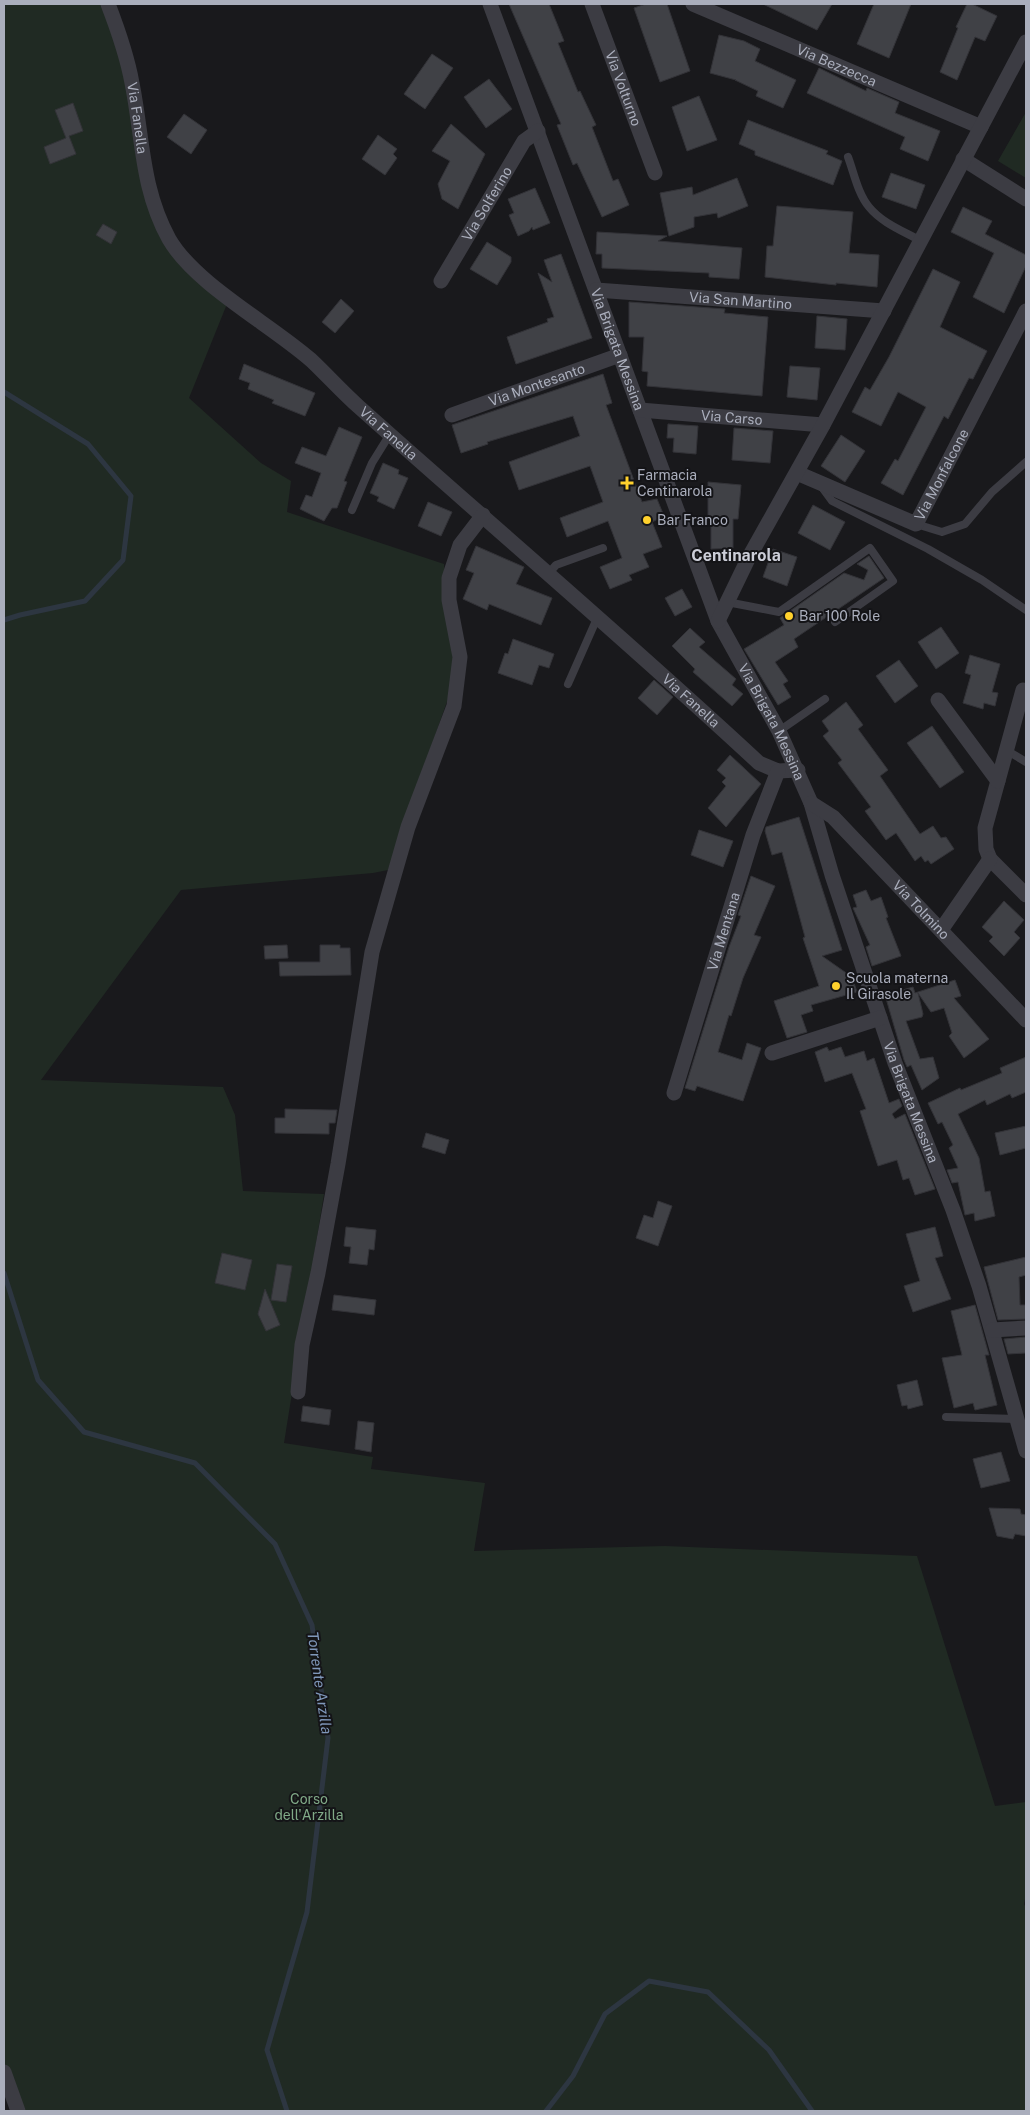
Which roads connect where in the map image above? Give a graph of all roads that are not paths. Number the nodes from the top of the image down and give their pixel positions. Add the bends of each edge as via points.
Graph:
1 (108, 4) edge
2 (490, 4) edge
3 (592, 4) edge
4 (693, 4) edge
5 (1026, 42) edge
6 (981, 127) junction
7 (538, 131) junction
8 (848, 157) dead end
9 (964, 160) junction
10 (655, 173) dead end
11 (1026, 198) edge
12 (921, 241) junction
13 (441, 281) dead end
14 (596, 290) junction
15 (884, 311) junction
16 (1026, 311) edge
17 (620, 355) junction
18 (640, 410) junction
19 (452, 415) dead end
20 (823, 426) junction
21 (390, 434) junction
22 (1026, 462) edge
23 (797, 473) junction
24 (819, 482) junction
25 (352, 510) dead end
26 (483, 515) junction
27 (916, 524) junction
28 (603, 548) dead end
29 (549, 573) junction
30 (727, 602) junction
31 (1026, 610) edge
32 (598, 616) junction
33 (718, 621) junction
34 (835, 622) dead end
35 (568, 684) dead end
36 (1024, 692) edge
37 (825, 699) dead end
38 (938, 700) dead end
39 (779, 731) junction
40 (1006, 750) junction
41 (1026, 762) edge
42 (798, 770) junction
43 (778, 771) junction
44 (998, 781) junction
45 (811, 804) junction
46 (990, 859) junction
47 (1026, 895) edge
48 (941, 930) junction
49 (880, 1018) junction
50 (1026, 1020) edge
51 (772, 1053) dead end
52 (674, 1093) dead end
53 (1026, 1328) edge
54 (992, 1330) junction
55 (298, 1392) dead end
56 (946, 1417) dead end
57 (1017, 1420) junction
58 (1026, 1451) edge
59 (4, 2072) edge
60 (18, 2111) edge

1 - 21 street, Via Fanella via 123,41 131,77 144,172 154,206 170,240 193,267 297,348
2 - 7 street, Via Brigata Messina
3 - 10 street, Via Volturno
4 - 6 street, Via Bezzecca
5 - 6 street
6 - 9 street
7 - 13 street, Via Solferino via 524,141
7 - 14 street, Via Brigata Messina
8 - 12 lane via 869,207 888,223
9 - 11 street
9 - 12 street
12 - 15 street
14 - 15 street, Via San Martino
14 - 17 street, Via Brigata Messina
15 - 20 street
16 - 27 street, Via Monfalcone
17 - 18 street, Via Brigata Messina
17 - 19 street, Via Montesanto
18 - 20 street, Via Carso
18 - 33 street, Via Brigata Messina
20 - 23 street
21 - 25 lane via 372,463
21 - 26 street, Via Fanella
22 - 27 lane via 992,492 965,524 942,532
23 - 24 street, Via Monfalcone
23 - 30 street
24 - 27 street, Via Monfalcone
24 - 31 lane via 832,501 928,549
26 - 29 street, Via Fanella
26 - 55 street via 460,545 449,578 449,600 460,657 456,696 408,827 372,952 338,1164 302,1345
28 - 29 lane via 556,565
29 - 32 street, Via Fanella
30 - 33 street
30 - 34 lane via 778,612 870,548 893,581
32 - 35 lane
32 - 43 street, Via Fanella via 759,763
33 - 39 street, Via Brigata Messina
36 - 40 street
37 - 39 lane
38 - 44 street
39 - 42 street, Via Brigata Messina
40 - 41 lane
40 - 44 street
42 - 43 street, Via Fanella
42 - 45 street, Via Brigata Messina
43 - 52 street, Via Mentana via 753,835
44 - 46 street via 985,828
45 - 48 street, Via Tolmino via 833,817
45 - 49 street, Via Brigata Messina
46 - 47 street
46 - 48 street
48 - 50 street, Via Tolmino
49 - 51 street
49 - 54 street, Via Brigata Messina via 954,1210
53 - 54 street
54 - 57 street, Via Brigata Messina
56 - 57 lane
57 - 58 street, Via Brigata Messina
59 - 60 street

